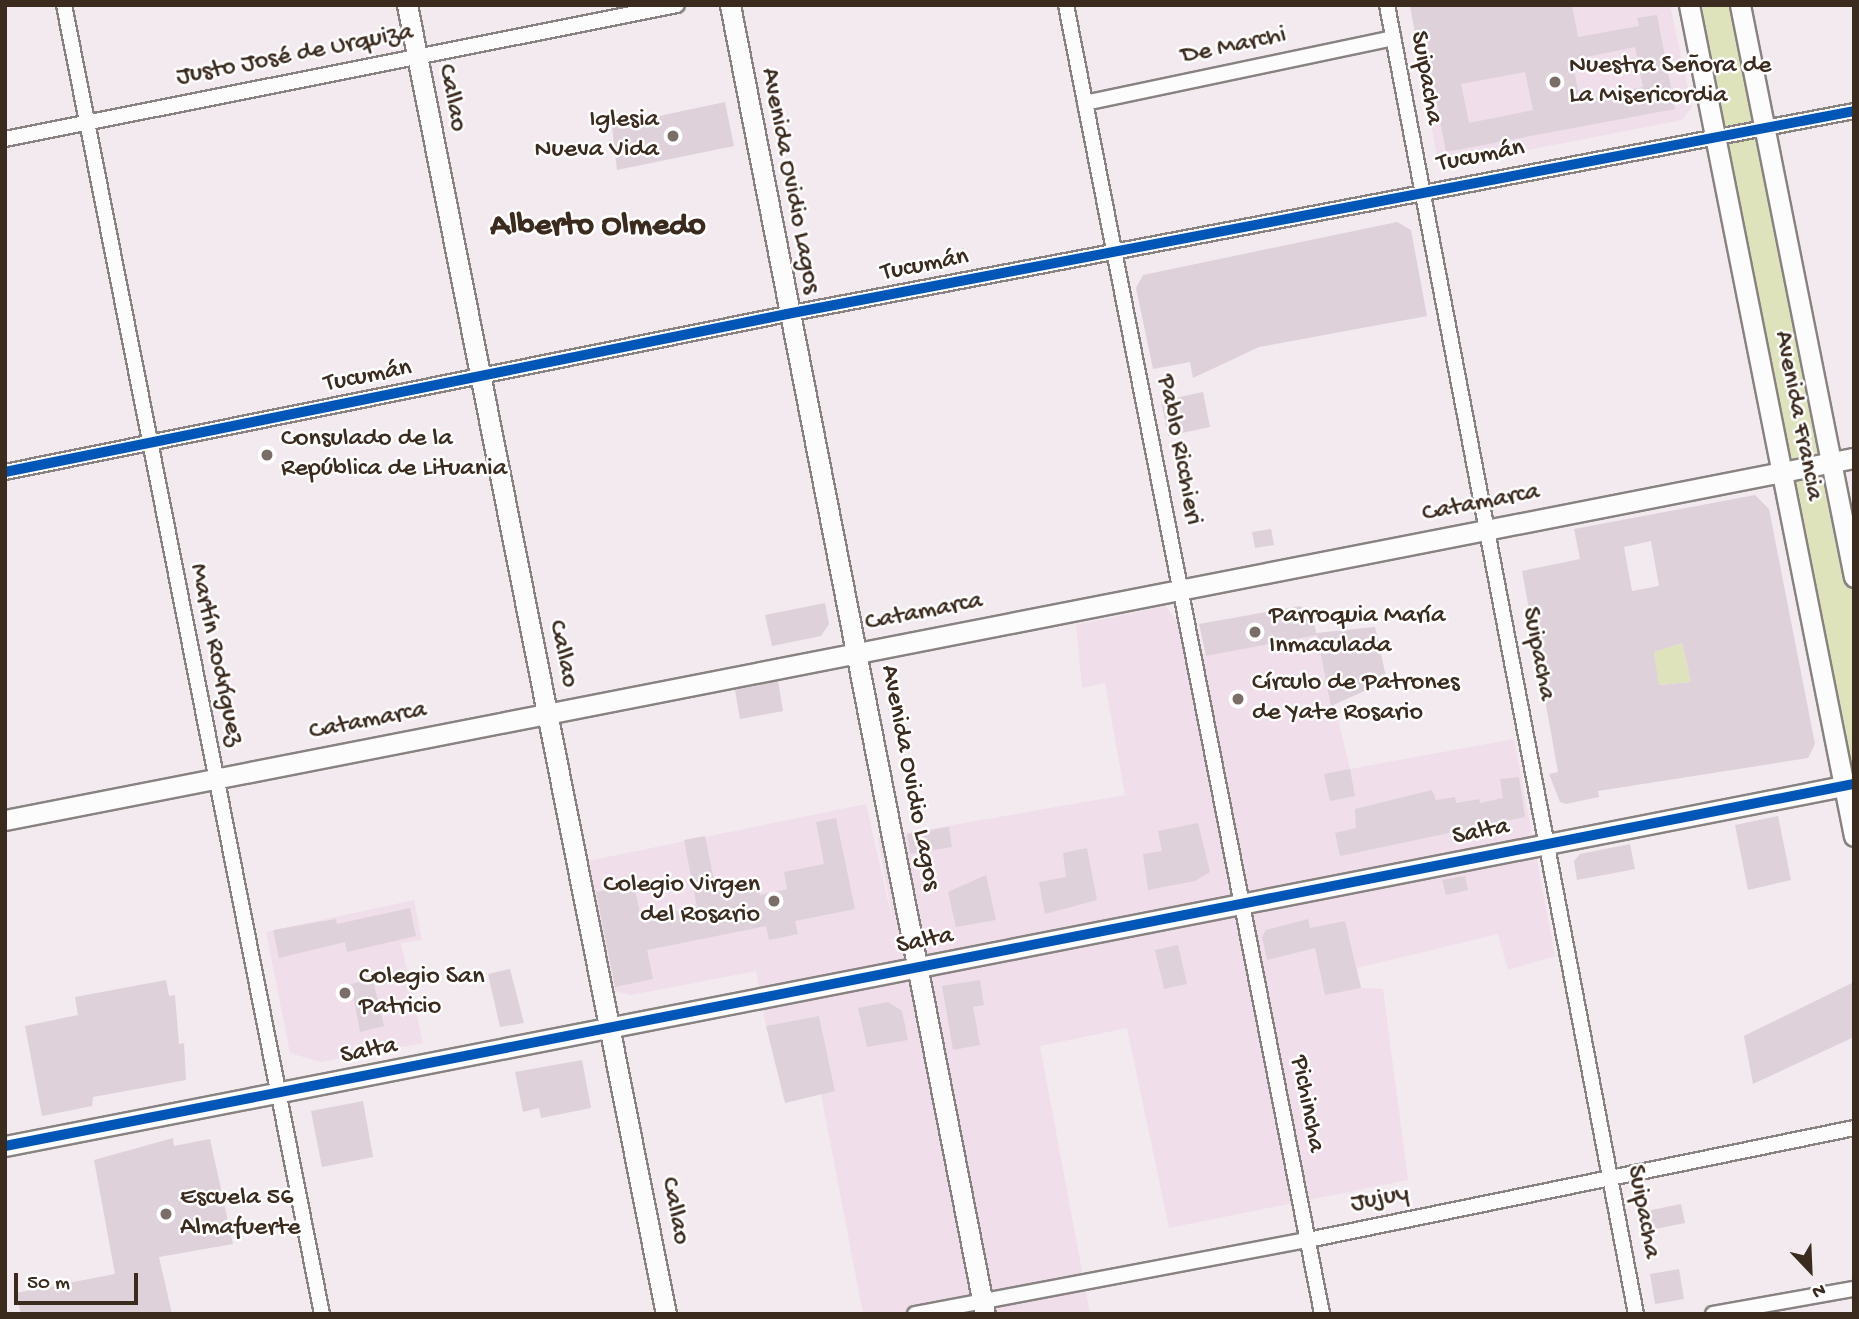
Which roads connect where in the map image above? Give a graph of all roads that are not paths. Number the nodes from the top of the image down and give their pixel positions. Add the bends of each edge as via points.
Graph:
1 (64, 5) edge
2 (407, 5) edge
3 (677, 5) edge
4 (730, 5) edge
5 (1066, 5) edge
6 (1387, 5) edge
7 (1689, 5) edge
8 (1740, 5) edge
9 (1393, 38) junction
10 (416, 56) junction
11 (1085, 103) junction
12 (1854, 111) edge
13 (87, 123) junction
14 (1764, 127) junction
15 (1714, 135) junction
16 (5, 139) edge
17 (1420, 192) junction
18 (1115, 253) junction
19 (787, 314) junction
20 (479, 378) junction
21 (147, 444) junction
22 (1854, 458) edge
23 (1831, 462) junction
24 (5, 472) edge
25 (1782, 472) junction
26 (1487, 529) junction
27 (1854, 577) edge
28 (1180, 590) junction
29 (856, 653) junction
30 (548, 713) junction
31 (216, 779) junction
32 (1849, 785) edge
33 (5, 820) edge
34 (1854, 836) edge
35 (1549, 843) junction
36 (1242, 904) junction
37 (920, 967) junction
38 (612, 1027) junction
39 (280, 1092) junction
40 (1854, 1128) edge
41 (5, 1146) edge
42 (1610, 1180) junction
43 (1308, 1240) junction
44 (1854, 1289) edge
45 (984, 1307) edge
46 (322, 1314) edge
47 (666, 1314) edge
48 (915, 1314) edge
49 (1322, 1314) edge
50 (1636, 1314) edge
51 (1713, 1314) edge

1 - 13 street, Martín Rodríguez
2 - 10 main road, Callao
3 - 10 street, Justo José de Urquiza
4 - 19 main road, Avenida Ovidio Lagos
5 - 11 street, Pablo Ricchieri
6 - 9 street, Suipacha
7 - 15 main road, Avenida Francia
8 - 14 main road, Avenida Francia
9 - 11 street, De Marchi
9 - 17 street, Suipacha
10 - 13 street, Justo José de Urquiza
10 - 20 main road, Callao
11 - 18 street, Pablo Ricchieri
12 - 14 street, Tucumán
13 - 16 street, Justo José de Urquiza
13 - 21 street, Martín Rodríguez
14 - 15 street, Tucumán
14 - 23 main road, Avenida Francia
15 - 17 street, Tucumán
15 - 25 main road, Avenida Francia
17 - 18 street, Tucumán
17 - 26 street, Suipacha
18 - 19 street, Tucumán
18 - 28 street, Pablo Ricchieri
19 - 20 street, Tucumán
19 - 29 main road, Avenida Ovidio Lagos
20 - 21 street, Tucumán
20 - 30 main road, Callao
21 - 24 street, Tucumán
21 - 31 street, Martín Rodríguez
22 - 23 main road, Catamarca
23 - 25 main road, Catamarca
23 - 27 main road, Avenida Francia
25 - 26 main road, Catamarca
25 - 32 main road, Avenida Francia
26 - 28 main road, Catamarca
26 - 35 street, Suipacha
28 - 29 main road, Catamarca
28 - 36 street, Pablo Ricchieri
29 - 30 main road, Catamarca
29 - 37 main road, Avenida Ovidio Lagos
30 - 31 main road, Catamarca
30 - 38 main road, Callao
31 - 33 main road, Catamarca
31 - 39 street, Martín Rodríguez
32 - 34 main road, Avenida Francia
32 - 35 main road, Salta
35 - 36 main road, Salta
35 - 42 street, Suipacha
36 - 37 main road, Salta
36 - 43 street, Pichincha
37 - 38 main road, Salta
37 - 45 main road, Avenida Ovidio Lagos
38 - 39 main road, Salta
38 - 47 main road, Callao
39 - 41 main road, Salta
39 - 46 street, Martín Rodríguez
40 - 42 street, Jujuy
42 - 43 street, Jujuy
42 - 50 street, Suipacha
43 - 45 street, Jujuy
43 - 49 street, Pichincha
44 - 51 street
45 - 48 street, Jujuy

